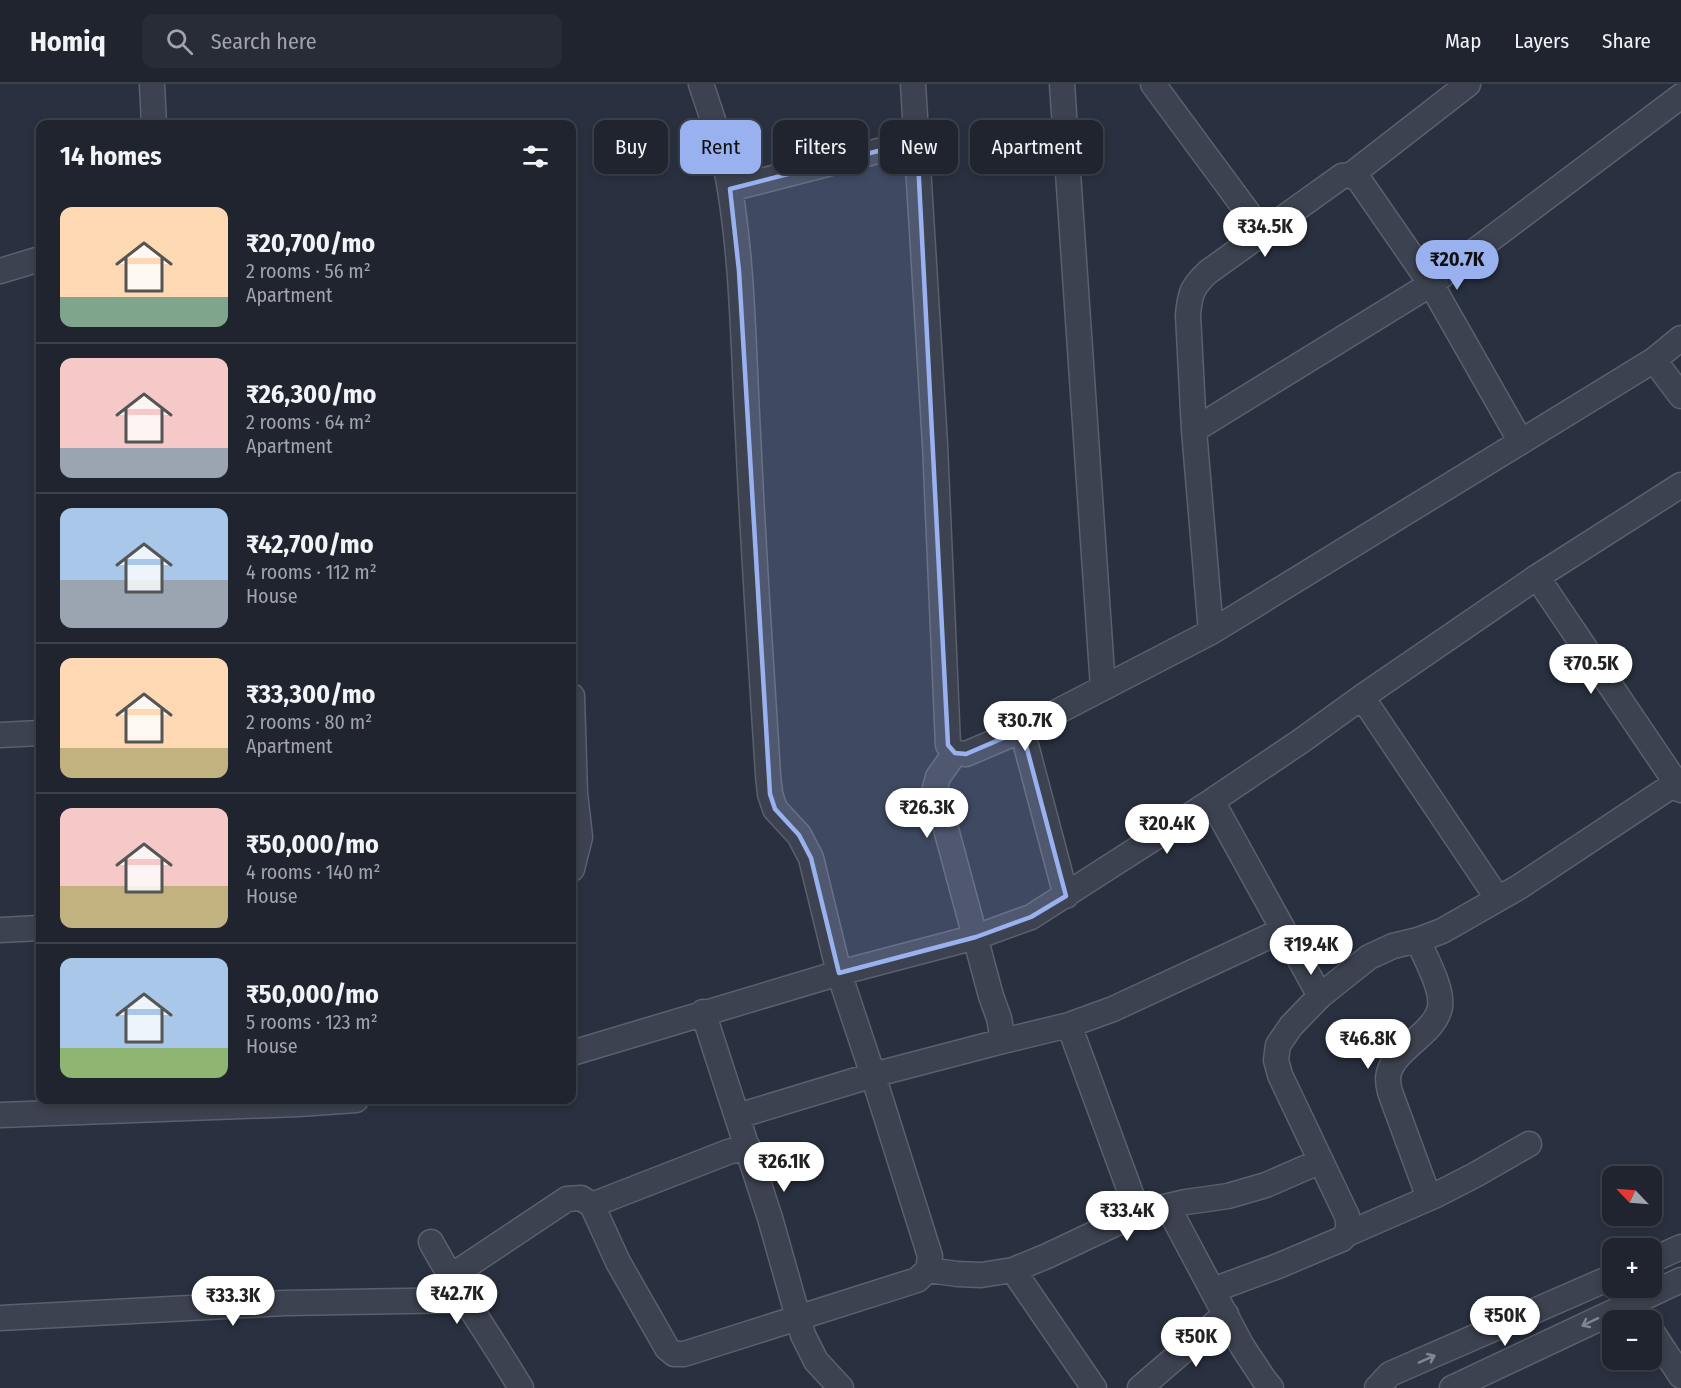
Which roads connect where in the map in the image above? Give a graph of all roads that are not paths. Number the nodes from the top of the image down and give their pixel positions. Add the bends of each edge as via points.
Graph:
1 (152, 84) edge
2 (701, 84) edge
3 (913, 84) edge
4 (1062, 84) edge
5 (1152, 84) edge
6 (1468, 84) edge
7 (1681, 96) edge
8 (154, 120) edge
9 (915, 120) edge
10 (880, 150) edge
11 (918, 174) edge
12 (1351, 175) junction
13 (730, 189) junction
14 (1263, 233) junction
15 (36, 260) edge
16 (0, 271) edge
17 (1431, 284) junction
18 (1681, 338) edge
19 (1654, 360) junction
20 (1681, 396) edge
21 (1194, 430) junction
22 (1521, 442) junction
23 (1681, 485) edge
24 (1537, 577) junction
25 (1211, 632) junction
26 (1104, 688) junction
27 (1362, 697) junction
28 (1022, 730) junction
29 (36, 733) edge
30 (0, 735) edge
31 (955, 753) junction
32 (1678, 787) edge
33 (1212, 801) junction
34 (576, 802) edge
35 (576, 853) edge
36 (1066, 896) junction
37 (1498, 899) junction
38 (36, 928) edge
39 (0, 930) edge
40 (1283, 930) junction
41 (976, 937) junction
42 (1418, 940) junction
43 (839, 973) junction
44 (1320, 996) junction
45 (703, 1012) junction
46 (1069, 1025) junction
47 (1003, 1041) junction
48 (576, 1052) edge
49 (873, 1075) junction
50 (192, 1104) edge
51 (0, 1115) edge
52 (738, 1116) junction
53 (1529, 1144) dead end
54 (748, 1147) junction
55 (1321, 1161) junction
56 (1429, 1198) junction
57 (592, 1205) junction
58 (1168, 1207) junction
59 (1138, 1213) junction
60 (1347, 1234) junction
61 (431, 1242) dead end
62 (1681, 1247) edge
63 (1662, 1256) edge
64 (928, 1270) junction
65 (1012, 1270) junction
66 (450, 1277) junction
67 (1681, 1280) edge
68 (1602, 1281) edge
69 (1213, 1290) junction
70 (465, 1300) junction
71 (1639, 1310) edge
72 (1226, 1314) junction
73 (0, 1318) edge
74 (798, 1318) junction
75 (1602, 1326) edge
76 (1662, 1347) edge
77 (1681, 1376) edge
78 (521, 1388) edge
79 (841, 1388) edge
80 (1094, 1388) edge
81 (1140, 1388) edge
82 (1271, 1388) edge
83 (1377, 1388) edge
84 (1452, 1388) edge

1 - 8 street
2 - 13 street via 715,123
3 - 9 street
4 - 26 street
5 - 14 street
6 - 12 street
7 - 17 street
10 - 13 street
11 - 31 street via 948,745
12 - 14 street via 1342,176
12 - 17 street via 1359,180
13 - 43 street via 739,271 770,794 775,809 799,835 811,858
14 - 21 street via 1209,272 1189,298
15 - 16 street
17 - 21 street
17 - 22 street
18 - 19 street
19 - 20 street
19 - 22 street
21 - 25 street
22 - 25 street
23 - 24 street
24 - 27 street
24 - 32 street
25 - 26 street
26 - 28 street
27 - 33 street
27 - 37 street
28 - 31 street via 966,754
28 - 36 street
29 - 30 street
31 - 41 street via 935,788
32 - 37 street
33 - 36 street
33 - 40 street
34 - 35 street via 580,837
36 - 41 street via 1031,917
37 - 42 street via 1442,932
38 - 39 street
40 - 44 street
40 - 46 street via 1113,1009
41 - 43 street
41 - 47 street
42 - 44 street via 1369,957
42 - 56 street via 1438,990 1440,1007 1434,1022 1395,1062 1388,1077
43 - 45 street
43 - 49 street
44 - 55 street via 1291,1026 1278,1045 1276,1060
45 - 48 street
45 - 52 street
46 - 47 street
46 - 59 street
47 - 49 street
49 - 52 street
49 - 64 street via 930,1257
50 - 51 street
52 - 54 street
53 - 56 street
54 - 57 street
54 - 74 street
55 - 58 street via 1266,1185
55 - 60 street via 1347,1216
56 - 60 street
57 - 66 street via 580,1198 567,1199
57 - 74 street via 618,1262 674,1354
58 - 59 street
58 - 69 street
59 - 65 street
60 - 69 street
61 - 66 street
62 - 63 street
64 - 65 street via 981,1275
64 - 74 street via 916,1280
65 - 80 street
66 - 70 street
67 - 71 street
83 -> 68 street via 1390,1374
69 - 72 street
70 - 73 street via 285,1303
70 - 78 street
72 - 81 street
72 - 82 street
74 - 79 street via 816,1361
75 -> 84 street
76 - 77 street

